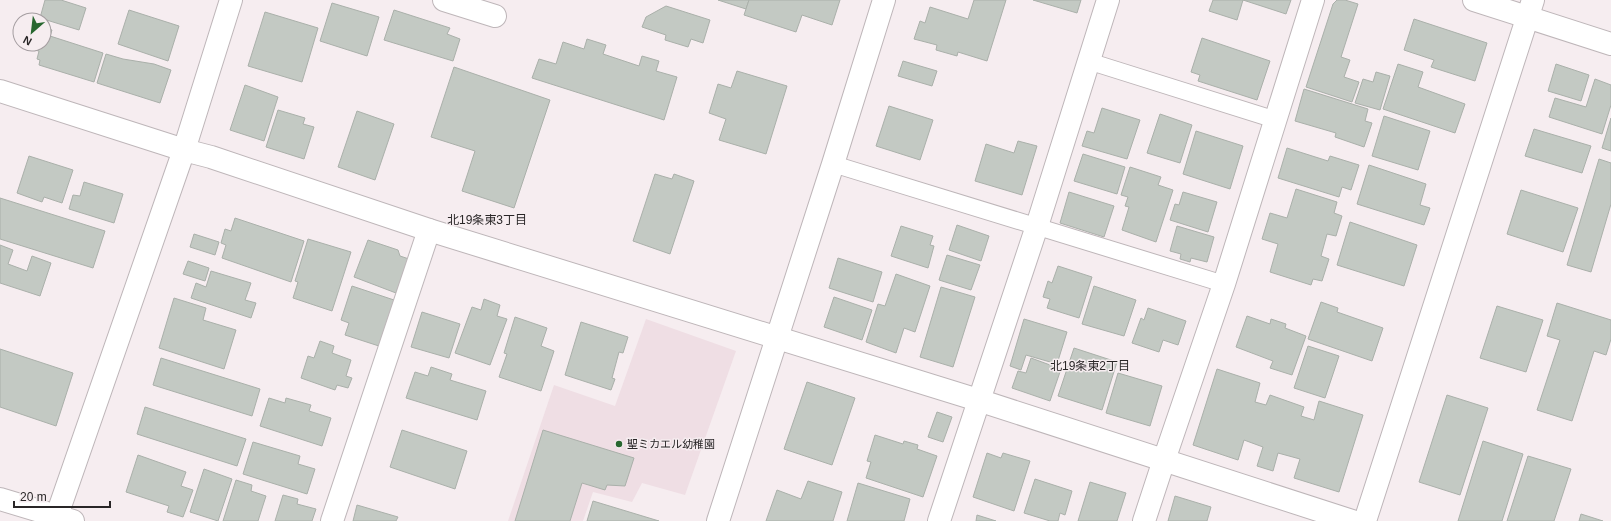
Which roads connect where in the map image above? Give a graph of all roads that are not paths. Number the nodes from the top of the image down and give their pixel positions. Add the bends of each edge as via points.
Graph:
1 (231, 0) edge
2 (444, 0) edge
3 (884, 0) edge
4 (1108, 0) edge
5 (1313, 0) edge
6 (1474, 0) edge
7 (1530, 8) edge
8 (495, 16) dead end
9 (1611, 44) edge
10 (1088, 61) junction
11 (0, 91) edge
12 (1276, 120) junction
13 (184, 150) junction
14 (833, 164) junction
15 (1037, 226) junction
16 (429, 230) junction
17 (1224, 284) junction
18 (776, 338) junction
19 (978, 400) junction
20 (1164, 460) junction
21 (0, 499) edge
22 (61, 519) edge
23 (332, 521) edge
24 (718, 521) edge
25 (939, 521) edge
26 (1144, 521) edge
27 (1352, 521) edge
28 (1364, 521) edge

1 - 13 street
2 - 8 street
3 - 14 street
4 - 10 street
5 - 12 street
6 - 7 street
7 - 9 street
7 - 28 street
10 - 12 lane
10 - 15 street
11 - 13 street
12 - 17 street
13 - 16 street
13 - 22 street
14 - 15 lane
14 - 18 street
15 - 17 lane
15 - 19 street
16 - 18 street
16 - 23 street
17 - 20 street
18 - 19 street
18 - 24 street
19 - 20 street
19 - 25 street
20 - 26 street
20 - 27 street
21 - 22 street

